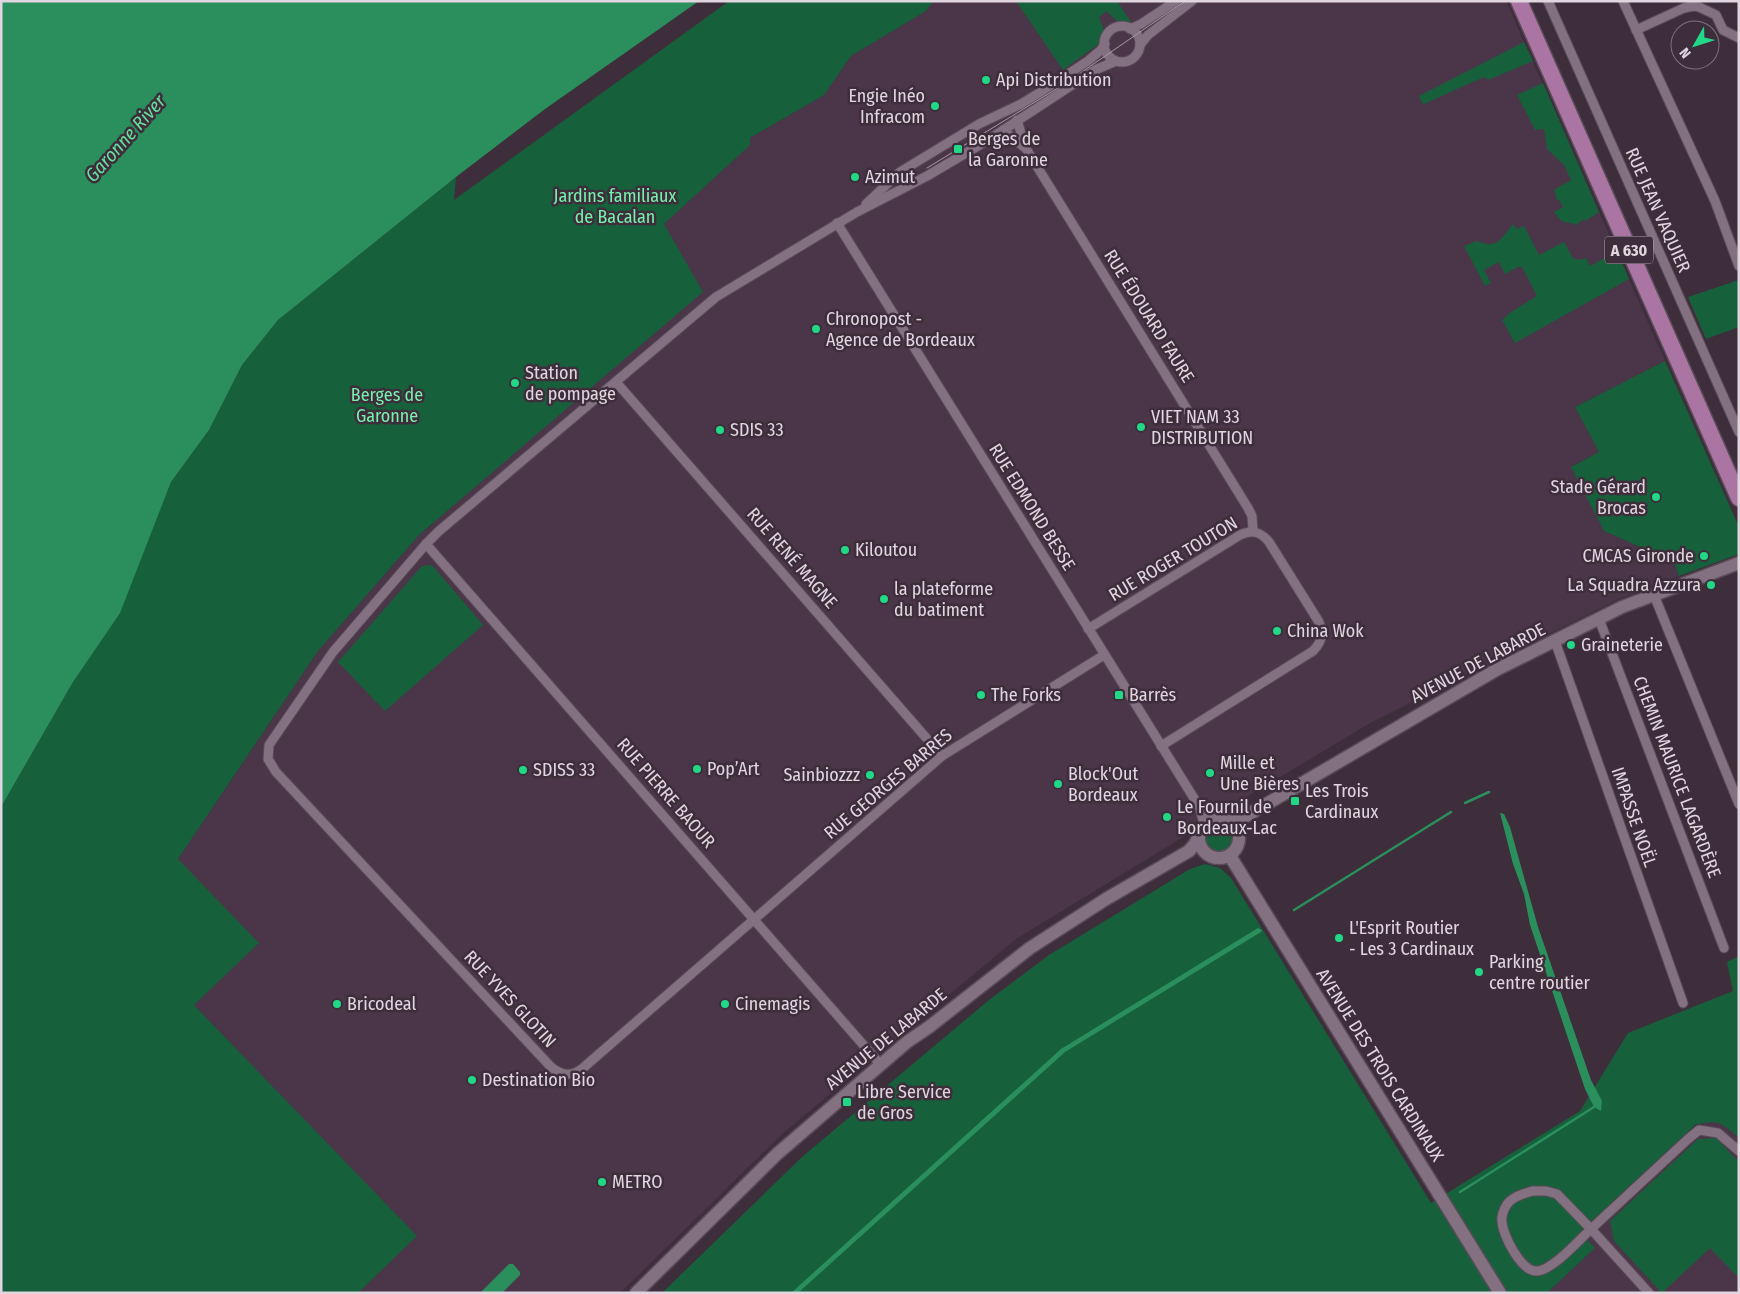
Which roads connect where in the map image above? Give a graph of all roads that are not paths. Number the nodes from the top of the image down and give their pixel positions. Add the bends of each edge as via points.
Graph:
1 (1176, 1) edge
2 (1192, 1) edge
3 (1519, 1) edge
4 (1530, 1) edge
5 (1548, 1) edge
6 (1623, 1) edge
7 (1130, 29) junction
8 (1636, 30) junction
9 (1739, 38) edge
10 (1105, 44) junction
11 (1140, 45) junction
12 (1116, 61) junction
13 (1017, 120) junction
14 (1003, 130) junction
15 (1025, 147) junction
16 (857, 212) junction
17 (837, 223) junction
18 (1739, 266) edge
19 (616, 382) junction
20 (1739, 432) edge
21 (1739, 471) edge
22 (1739, 498) edge
23 (1253, 531) junction
24 (426, 544) junction
25 (1739, 563) edge
26 (1654, 595) junction
27 (1599, 619) junction
28 (1088, 629) junction
29 (1555, 641) junction
30 (1104, 655) junction
31 (1161, 746) junction
32 (942, 756) junction
33 (1739, 804) edge
34 (1200, 808) junction
35 (1246, 816) junction
36 (1222, 819) junction
37 (1201, 830) junction
38 (1239, 834) junction
39 (1189, 851) junction
40 (1206, 853) junction
41 (1230, 856) junction
42 (754, 919) junction
43 (1724, 948) dead end
44 (1682, 1004) dead end
45 (880, 1064) junction
46 (1739, 1151) edge
47 (1591, 1229) junction
48 (636, 1293) edge
49 (1500, 1293) edge
50 (1649, 1293) edge

1 - 7 street
2 - 11 street via 1162,23
3 - 22 highway, A 630
4 - 21 highway, A 630
5 - 20 street, RUE JEAN VAQUIER
6 - 8 street
7 - 10 street via 1113,29 1108,33
7 - 11 street via 1137,35
8 - 9 street via 1694,6 1716,15 1723,30
8 - 18 street via 1715,201
10 - 12 street via 1108,55
10 - 16 street via 1088,61 1039,93 984,121 900,172
11 - 12 street via 1132,59
12 - 13 street via 1080,78
13 - 14 street
13 - 15 street, RUE ÉDOUARD FAURE
14 - 15 street, RUE ÉDOUARD FAURE
14 - 16 street via 927,176
15 - 23 street, RUE ÉDOUARD FAURE via 1248,508
16 - 17 street
17 - 19 street via 716,297
17 - 28 street, RUE EDMOND BESSE
19 - 24 street
19 - 32 street, RUE RENÉ MAGNE
23 - 28 street, RUE ROGER TOUTON via 1240,535
23 - 31 street, RUE ROGER TOUTON via 1269,542 1319,622 1321,641 1313,651
24 - 42 street, RUE PIERRE BAOUR
24 - 42 street, RUE YVES GLOTIN via 333,652 269,745 268,759 276,772 561,1074 572,1074 584,1068
25 - 26 main road, AVENUE DE LABARDE
26 - 27 main road, AVENUE DE LABARDE
26 - 33 street
27 - 29 main road, AVENUE DE LABARDE
27 - 43 street, CHEMIN MAURICE LAGARDÈRE
28 - 30 street, RUE EDMOND BESSE
29 - 35 main road, AVENUE DE LABARDE via 1496,670
29 - 44 street, IMPASSE NOËL
30 - 31 street, RUE EDMOND BESSE
30 - 32 street, RUE GEORGES BARRES
31 - 34 street, RUE EDMOND BESSE
32 - 42 street, RUE GEORGES BARRES
34 - 36 street, RUE EDMOND BESSE
34 - 37 street, RUE EDMOND BESSE
35 - 36 main road, AVENUE DE LABARDE via 1235,820
35 - 38 main road
36 - 37 main road via 1212,819
36 - 38 main road via 1235,825
37 - 39 main road, AVENUE DE LABARDE
37 - 40 main road via 1200,845
38 - 41 main road via 1237,849
39 - 40 main road
39 - 45 main road, AVENUE DE LABARDE via 1030,948
40 - 41 main road via 1217,859
41 - 49 main road, AVENUE DES TROIS CARDINAUX
42 - 45 street, RUE PIERRE BAOUR
45 - 48 main road, AVENUE DE LABARDE via 776,1154
46 - 47 street via 1718,1133 1699,1130
47 - 47 street via 1557,1194 1546,1191 1517,1196 1506,1205 1502,1220 1516,1256 1526,1267 1536,1271 1547,1268
47 - 50 street

